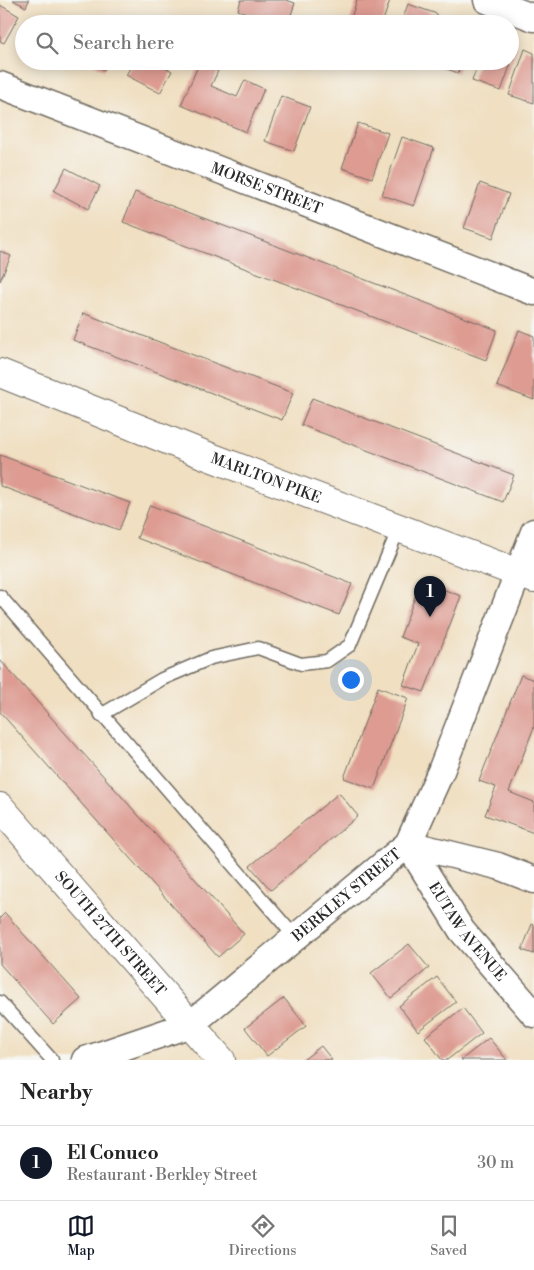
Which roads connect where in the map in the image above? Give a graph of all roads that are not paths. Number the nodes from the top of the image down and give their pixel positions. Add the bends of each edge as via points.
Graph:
1 (487, 0) edge
2 (534, 18) edge
3 (0, 85) edge
4 (534, 292) edge
5 (0, 373) edge
6 (399, 528) junction
7 (534, 532) edge
8 (526, 576) edge
9 (0, 596) edge
10 (102, 715) junction
11 (1, 808) edge
12 (408, 844) junction
13 (534, 880) edge
14 (295, 938) junction
15 (0, 1002) edge
16 (534, 1014) edge
17 (191, 1024) junction
18 (52, 1060) edge
19 (85, 1060) edge
20 (221, 1060) edge

1 - 2 street
3 - 4 street, MORSE STREET
5 - 6 main road, MARLTON PIKE
6 - 8 main road, MARLTON PIKE
6 - 10 lane via 350,645 327,661 301,664 258,648 211,658 162,679
7 - 8 street, BERKLEY STREET
8 - 12 street, BERKLEY STREET
9 - 10 lane
10 - 14 lane
11 - 17 main road, SOUTH 27TH STREET
12 - 13 street via 498,866
12 - 14 street, BERKLEY STREET
12 - 16 street, EUTAW AVENUE via 462,931
14 - 17 street, BERKLEY STREET
15 - 18 lane
17 - 19 street, BERKLEY STREET
17 - 20 main road, SOUTH 27TH STREET

